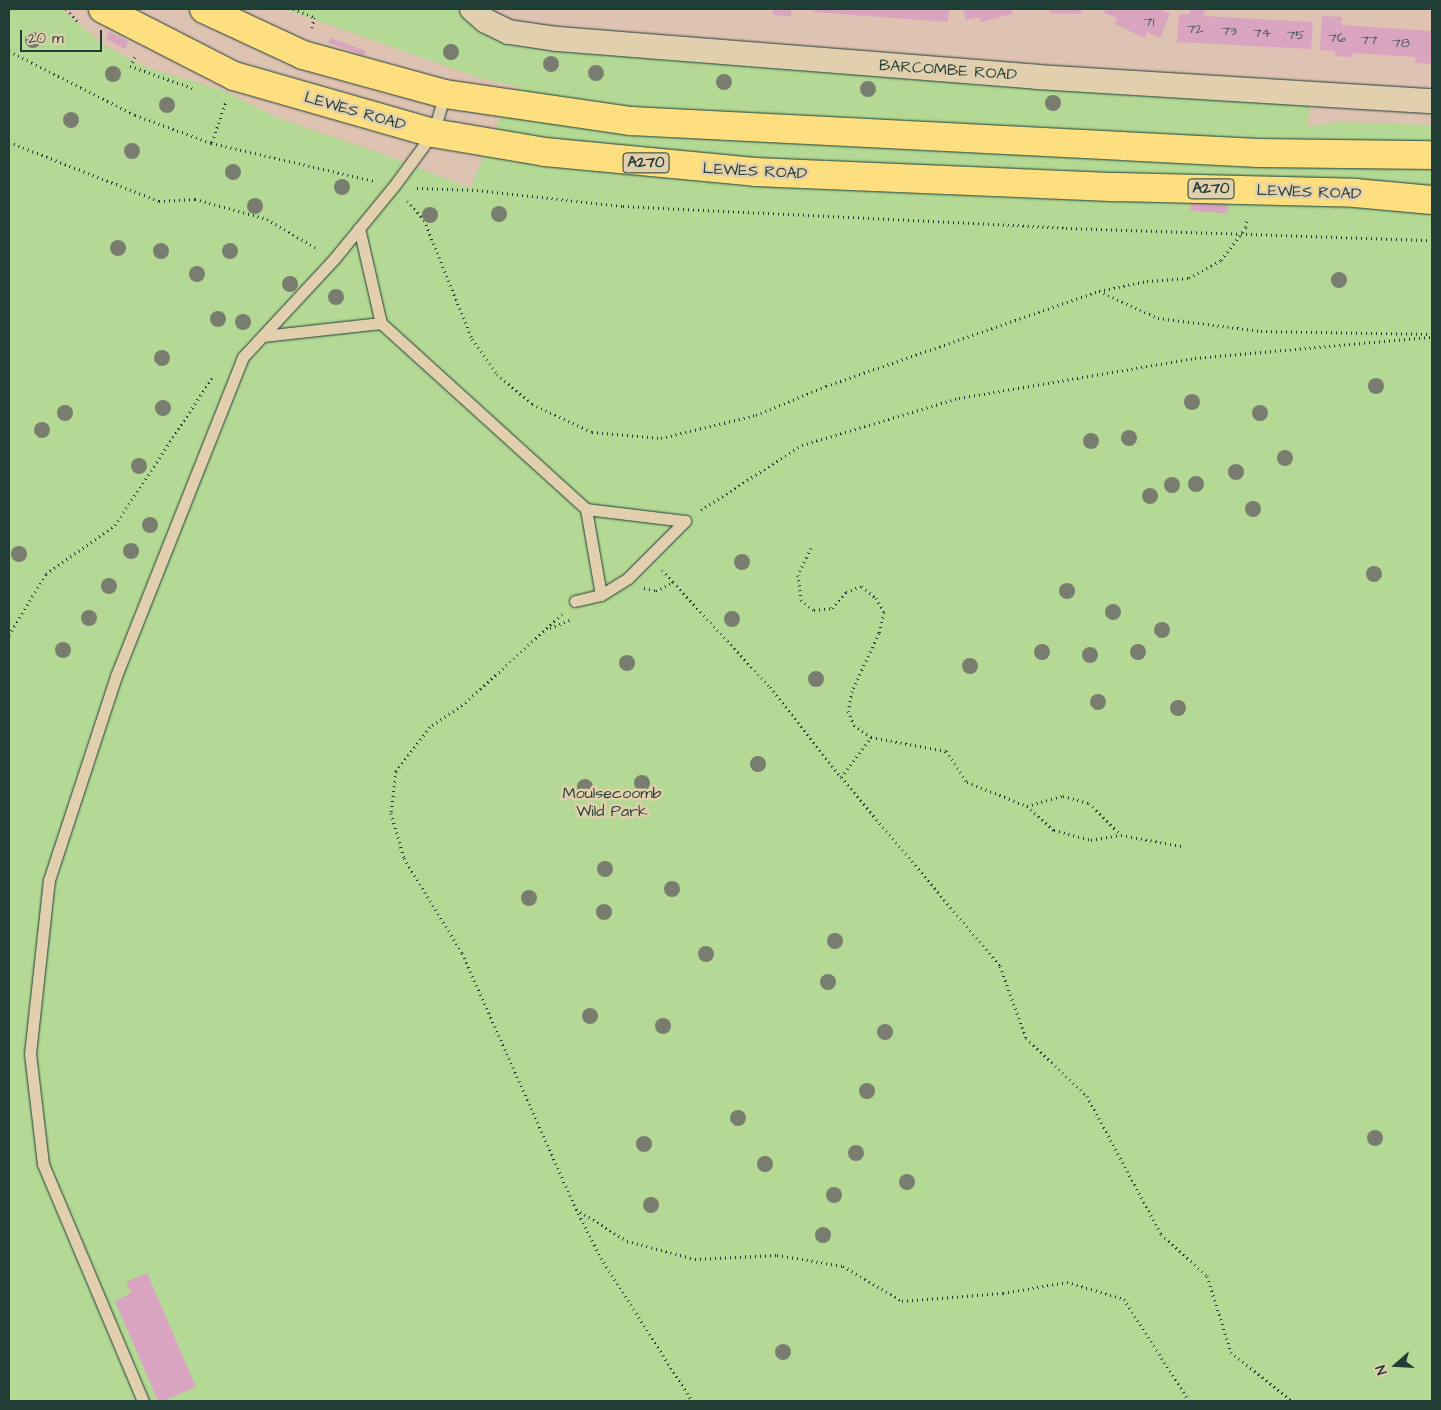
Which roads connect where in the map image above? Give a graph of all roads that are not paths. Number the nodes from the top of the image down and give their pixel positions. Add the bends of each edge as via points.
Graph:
1 (103, 9) edge
2 (204, 9) edge
3 (472, 9) edge
4 (445, 94) junction
5 (1432, 101) edge
6 (433, 133) junction
7 (1432, 155) edge
8 (1432, 200) edge
9 (359, 228) junction
10 (381, 323) junction
11 (263, 336) junction
12 (586, 509) junction
13 (601, 595) junction
14 (575, 601) road end
15 (143, 1401) edge

1 - 6 main road, LEWES ROAD / A270 via 234,76
2 - 4 main road via 303,56
3 - 5 street, BARCOMBE ROAD via 486,21 509,32 557,39 1036,77
4 - 6 lane
4 - 7 main road via 631,121 1258,153
6 - 8 main road, LEWES ROAD / A270 via 545,152 756,172 1355,194
6 - 9 lane
9 - 10 lane
9 - 11 lane
10 - 11 lane
10 - 12 lane
11 - 15 lane via 243,358 116,676 49,880 30,1054 43,1164
12 - 13 lane
12 - 13 lane via 685,521 628,578
13 - 14 lane

